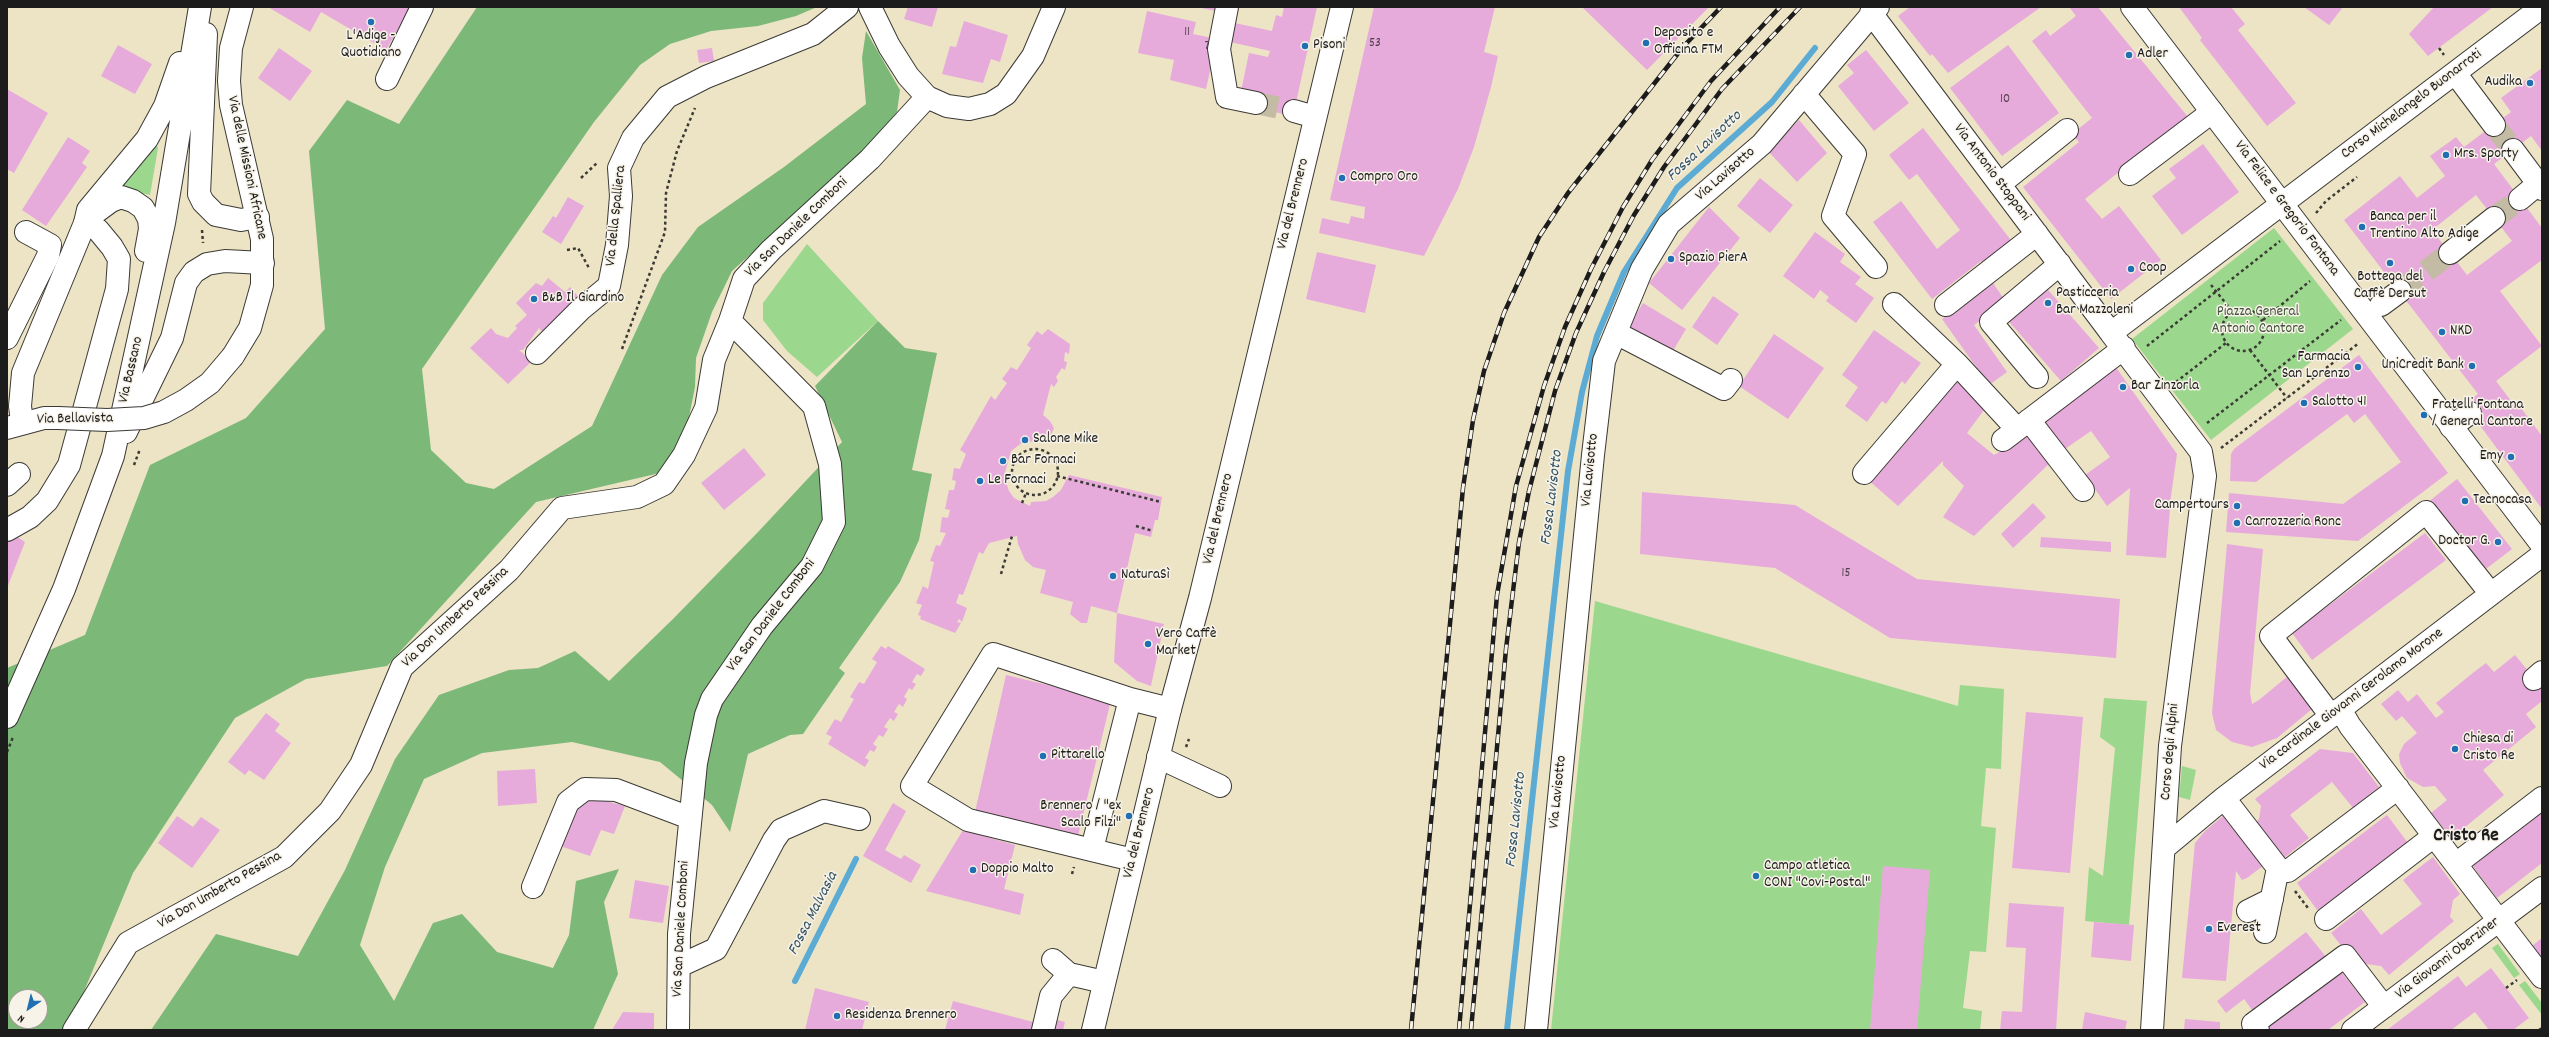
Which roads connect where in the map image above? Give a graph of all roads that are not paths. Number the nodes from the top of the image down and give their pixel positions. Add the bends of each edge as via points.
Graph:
1 (200, 7) edge
2 (242, 7) edge
3 (422, 7) edge
4 (847, 7) edge
5 (870, 7) edge
6 (1054, 7) edge
7 (1227, 7) edge
8 (1342, 7) edge
9 (2132, 7) edge
10 (2542, 7) edge
11 (1874, 10) edge
12 (2450, 65) junction
13 (387, 79) dead end
14 (1804, 94) junction
15 (927, 97) junction
16 (1256, 103) tunnel mouth
17 (2212, 112) junction
18 (2494, 125) tunnel mouth
19 (2067, 130) dead end
20 (2513, 150) tunnel mouth
21 (2130, 174) dead end
22 (2000, 184) junction
23 (2540, 187) edge
24 (2520, 199) tunnel mouth
25 (2282, 204) junction
26 (258, 217) junction
27 (2494, 218) tunnel mouth
28 (85, 223) junction
29 (26, 232) dead end
30 (2037, 234) junction
31 (2450, 253) tunnel mouth
32 (263, 263) junction
33 (2060, 264) junction
34 (1876, 267) dead end
35 (2400, 291) tunnel mouth
36 (1894, 304) dead end
37 (1946, 305) dead end
38 (2381, 305) dead end
39 (730, 321) junction
40 (1616, 333) junction
41 (7, 338) edge
42 (2118, 340) junction
43 (537, 353) dead end
44 (1957, 364) junction
45 (2037, 376) dead end
46 (1730, 380) dead end
47 (2470, 413) dead end
48 (144, 418) joint
49 (15, 425) edge
50 (2451, 427) junction
51 (2016, 429) junction
52 (112, 456) junction
53 (1864, 473) dead end
54 (2083, 490) dead end
55 (7, 530) edge
56 (2542, 544) edge
57 (2542, 555) edge
58 (2491, 594) junction
59 (1130, 699) junction
60 (1170, 709) junction
61 (2336, 713) junction
62 (7, 716) edge
63 (1158, 757) junction
64 (1220, 786) dead end
65 (2398, 788) junction
66 (2224, 798) junction
67 (2542, 798) edge
68 (690, 818) junction
69 (859, 819) dead end
70 (2434, 836) junction
71 (2164, 848) junction
72 (1092, 850) junction
73 (1133, 860) junction
74 (2456, 864) junction
75 (2288, 871) dead end
76 (534, 886) dead end
77 (2542, 888) edge
78 (2272, 899) junction
79 (2248, 911) dead end
80 (2326, 920) dead end
81 (2499, 920) junction
82 (2265, 932) dead end
83 (679, 966) junction
84 (2542, 977) edge
85 (1104, 982) junction
86 (2384, 1007) junction
87 (74, 1030) edge
88 (678, 1030) edge
89 (1043, 1030) edge
90 (1093, 1030) edge
91 (1536, 1030) edge
92 (2152, 1030) edge
93 (2258, 1030) edge
94 (2353, 1030) edge

1 - 26 street via 207,42 199,194 216,215 241,220
1 - 28 street via 165,106 147,139 88,210
1 - 52 street, Via Bassano via 164,223
2 - 26 street, Via delle Missioni Africane via 231,48 229,81 231,105
3 - 13 street
4 - 43 street, Via della Spalliera via 813,34 706,77 668,97 630,144 619,168 621,196 617,245 609,286
5 - 15 street via 889,46 908,76
6 - 15 street via 1033,56 1006,94 990,104 969,109 947,106
7 - 16 street via 1220,49 1228,97
8 - 60 street, Via del Brennero via 1305,114 1200,598
9 - 17 street, Via Felice e Gregorio Fontana
10 - 12 street, Corso Michelangelo Buonarroti
11 - 14 street, Via Lavisotto
11 - 22 street, Via Antonio Stoppani
12 - 18 street
12 - 25 street, Corso Michelangelo Buonarroti
14 - 34 street via 1855,154 1833,216
14 - 40 street, Via Lavisotto via 1762,144 1669,224 1642,269
15 - 39 street, Via San Daniele Comboni via 870,159 771,250 744,279
17 - 21 street
17 - 25 street, Via Felice e Gregorio Fontana
19 - 22 street
20 - 23 street
22 - 30 street, Via Antonio Stoppani
23 - 24 street
25 - 42 street via 2197,268
25 - 50 street, Via Felice e Gregorio Fontana
26 - 32 street, Via delle Missioni Africane
27 - 31 street
28 - 49 street via 23,373 20,406
28 - 52 street via 95,212 121,197 143,208 149,219 150,229 130,327
28 - 55 street via 98,230 119,259 117,289 68,465 47,500 30,517
29 - 41 street via 50,245 48,256
30 - 33 street, Via Antonio Stoppani
30 - 37 street
32 - 48 street, Via delle Missioni Africane, bridge via 262,285 255,316 233,356 210,383 186,400
32 - 52 street via 225,261 207,264 194,272 186,283 172,338 155,376
33 - 42 street, Via Antonio Stoppani
33 - 45 street via 1991,322
35 - 38 street
36 - 44 street
39 - 68 street, Via San Daniele Comboni via 814,406 830,464 834,522 812,566 762,626 712,699 696,763
39 - 87 street, Via Don Umberto Pessina via 714,360 706,408 684,455 664,484 637,497 562,508 509,570 402,667 361,765 330,811 284,857 128,943
40 - 46 street via 1724,389
40 - 91 street, Via Lavisotto via 1604,361 1592,455
42 - 51 street
42 - 71 street, Corso degli Alpini via 2200,452 2205,476 2170,746
44 - 51 street
44 - 53 street
47 - 50 street
48 - 49 street, Via Bellavista, bridge via 44,418
50 - 56 street, Via Felice e Gregorio Fontana
51 - 54 street
52 - 62 street, Via Bassano via 64,589
57 - 58 street, Via cardinale Giovanni Gerolamo Morone
58 - 61 street, Via cardinale Giovanni Gerolamo Morone
58 - 61 street via 2426,512 2271,636
59 - 60 street
59 - 72 street
59 - 72 street via 993,654 912,786 968,820
60 - 63 street, Via del Brennero
61 - 65 street
61 - 66 street, Via cardinale Giovanni Gerolamo Morone
63 - 64 street
63 - 73 street, Via del Brennero
65 - 70 street
65 - 75 street
66 - 71 street, Via cardinale Giovanni Gerolamo Morone
66 - 78 street via 2278,868
67 - 74 street
68 - 76 street via 616,790 585,789 568,802
68 - 83 street, Via San Daniele Comboni via 679,934
69 - 83 street via 824,811 781,830 716,949
70 - 74 street
70 - 80 street
71 - 92 street, Corso degli Alpini
72 - 73 street
73 - 85 street, Via del Brennero
74 - 81 street
77 - 81 street, Via Giovanni Oberziner
78 - 79 street
78 - 82 street
81 - 84 street
81 - 86 street, Via Giovanni Oberziner
83 - 88 street, Via San Daniele Comboni
85 - 89 street via 1061,967
85 - 90 street, Via del Brennero
86 - 93 street via 2344,956 2253,1024
86 - 94 street, Via Giovanni Oberziner

